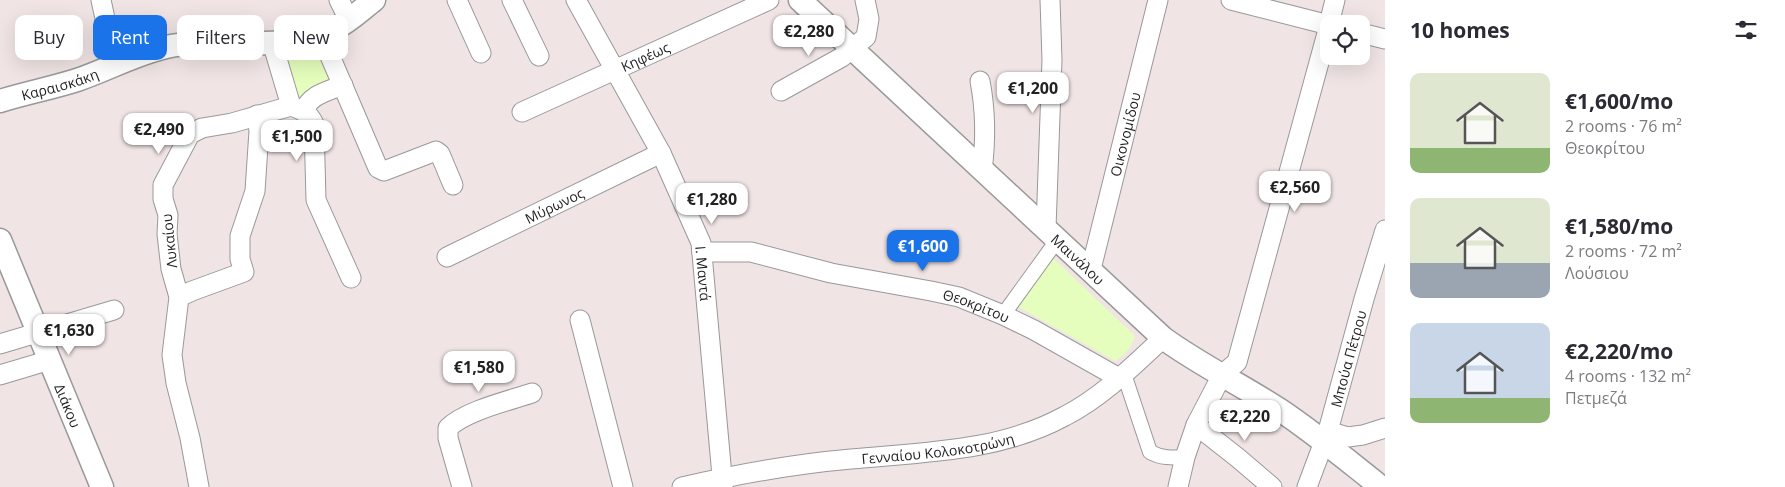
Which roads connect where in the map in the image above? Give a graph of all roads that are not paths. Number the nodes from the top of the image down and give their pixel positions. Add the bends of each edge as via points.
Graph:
1 (102, 0) edge
2 (339, 0) edge
3 (374, 0) edge
4 (457, 0) edge
5 (512, 0) edge
6 (576, 0) edge
7 (734, 0) edge
8 (769, 0) edge
9 (800, 0) edge
10 (865, 0) edge
11 (1050, 0) edge
12 (1158, 0) edge
13 (1231, 0) edge
14 (1334, 0) edge
15 (346, 15) edge
16 (1331, 15) edge
17 (729, 18) junction
18 (348, 20) edge
19 (1320, 23) edge
20 (1370, 35) edge
21 (1385, 39) edge
22 (272, 42) joint
23 (854, 49) junction
24 (481, 53) dead end
25 (539, 56) dead end
26 (1320, 58) edge
27 (332, 60) edge
28 (115, 65) junction
29 (614, 70) junction
30 (980, 81) dead end
31 (343, 85) junction
32 (781, 91) dead end
33 (0, 100) edge
34 (298, 109) junction
35 (522, 112) dead end
36 (257, 116) junction
37 (661, 153) junction
38 (982, 171) junction
39 (453, 185) dead end
40 (1385, 230) edge
41 (1052, 234) junction
42 (0, 240) edge
43 (702, 252) junction
44 (447, 257) dead end
45 (1091, 269) junction
46 (351, 278) dead end
47 (179, 297) junction
48 (114, 310) dead end
49 (1003, 315) junction
50 (580, 320) dead end
51 (39, 332) junction
52 (1163, 338) junction
53 (0, 344) edge
54 (50, 360) junction
55 (1222, 374) junction
56 (0, 375) edge
57 (1122, 376) junction
58 (532, 393) dead end
59 (1196, 426) junction
60 (1385, 428) edge
61 (1326, 436) junction
62 (1185, 457) junction
63 (723, 482) edge
64 (102, 487) edge
65 (199, 487) edge
66 (462, 487) edge
67 (623, 487) edge
68 (682, 487) edge
69 (1178, 487) edge
70 (1272, 487) edge
71 (1307, 487) edge
72 (1381, 487) edge

1 - 28 street
2 - 15 street
3 - 18 street, Καραισκάκη
4 - 24 street
5 - 25 street
6 - 29 street, Ι. Μαντά
7 - 17 street
8 - 17 street, Κηφέως
9 - 23 street, Μαινάλου
10 - 23 street via 868,33
11 - 41 street
12 - 45 street, Οικονομίδου
13 - 19 street
14 - 16 street
17 - 29 street, Κηφέως
20 - 21 street
22 - 28 street, Καραισκάκη via 179,45
22 - 34 street
23 - 32 street
23 - 38 street, Μαινάλου
26 - 55 street via 1237,362
27 - 31 street
28 - 33 street, Καραισκάκη via 78,79
29 - 35 street, Κηφέως
29 - 37 street, Ι. Μαντά
30 - 38 street via 986,138
31 - 34 street via 311,99
31 - 39 street via 378,168 384,171 436,151
34 - 36 street, Λυκαίου
34 - 46 street via 311,117 314,124 316,200
36 - 47 street via 255,191 240,236 244,272
36 - 47 street, Λυκαίου via 202,128 190,134 163,185 171,269
37 - 43 street, Ι. Μαντά via 698,235
37 - 44 street, Μύρωνος
38 - 41 street, Μαινάλου
40 - 61 street, Μπούα Πέτρου
41 - 45 street, Μαινάλου
41 - 49 street
42 - 51 street, Διάκου
43 - 49 street, Θεοκρίτου via 751,252 831,273 959,297
43 - 63 street, Ι. Μαντά
45 - 52 street, Μαινάλου
47 - 65 street, Λυκαίου via 172,355
48 - 51 street
49 - 57 street, Θεοκρίτου
50 - 67 street
51 - 53 street
51 - 54 street, Διάκου
52 - 55 street, Μαινάλου
52 - 57 street, Γενναίου Κολοκοτρώνη
54 - 56 street
54 - 64 street, Διάκου
55 - 59 street
55 - 61 street, Μαινάλου
57 - 62 street via 1150,452 1157,456
57 - 63 street, Γενναίου Κολοκοτρώνη via 1067,415 1003,441 956,450 784,467
58 - 66 street via 469,415 448,428
59 - 62 street
59 - 70 street
60 - 61 street via 1363,435
61 - 71 street, Μπούα Πέτρου
61 - 72 street, Μαινάλου
62 - 69 street
63 - 68 street, Γενναίου Κολοκοτρώνη

